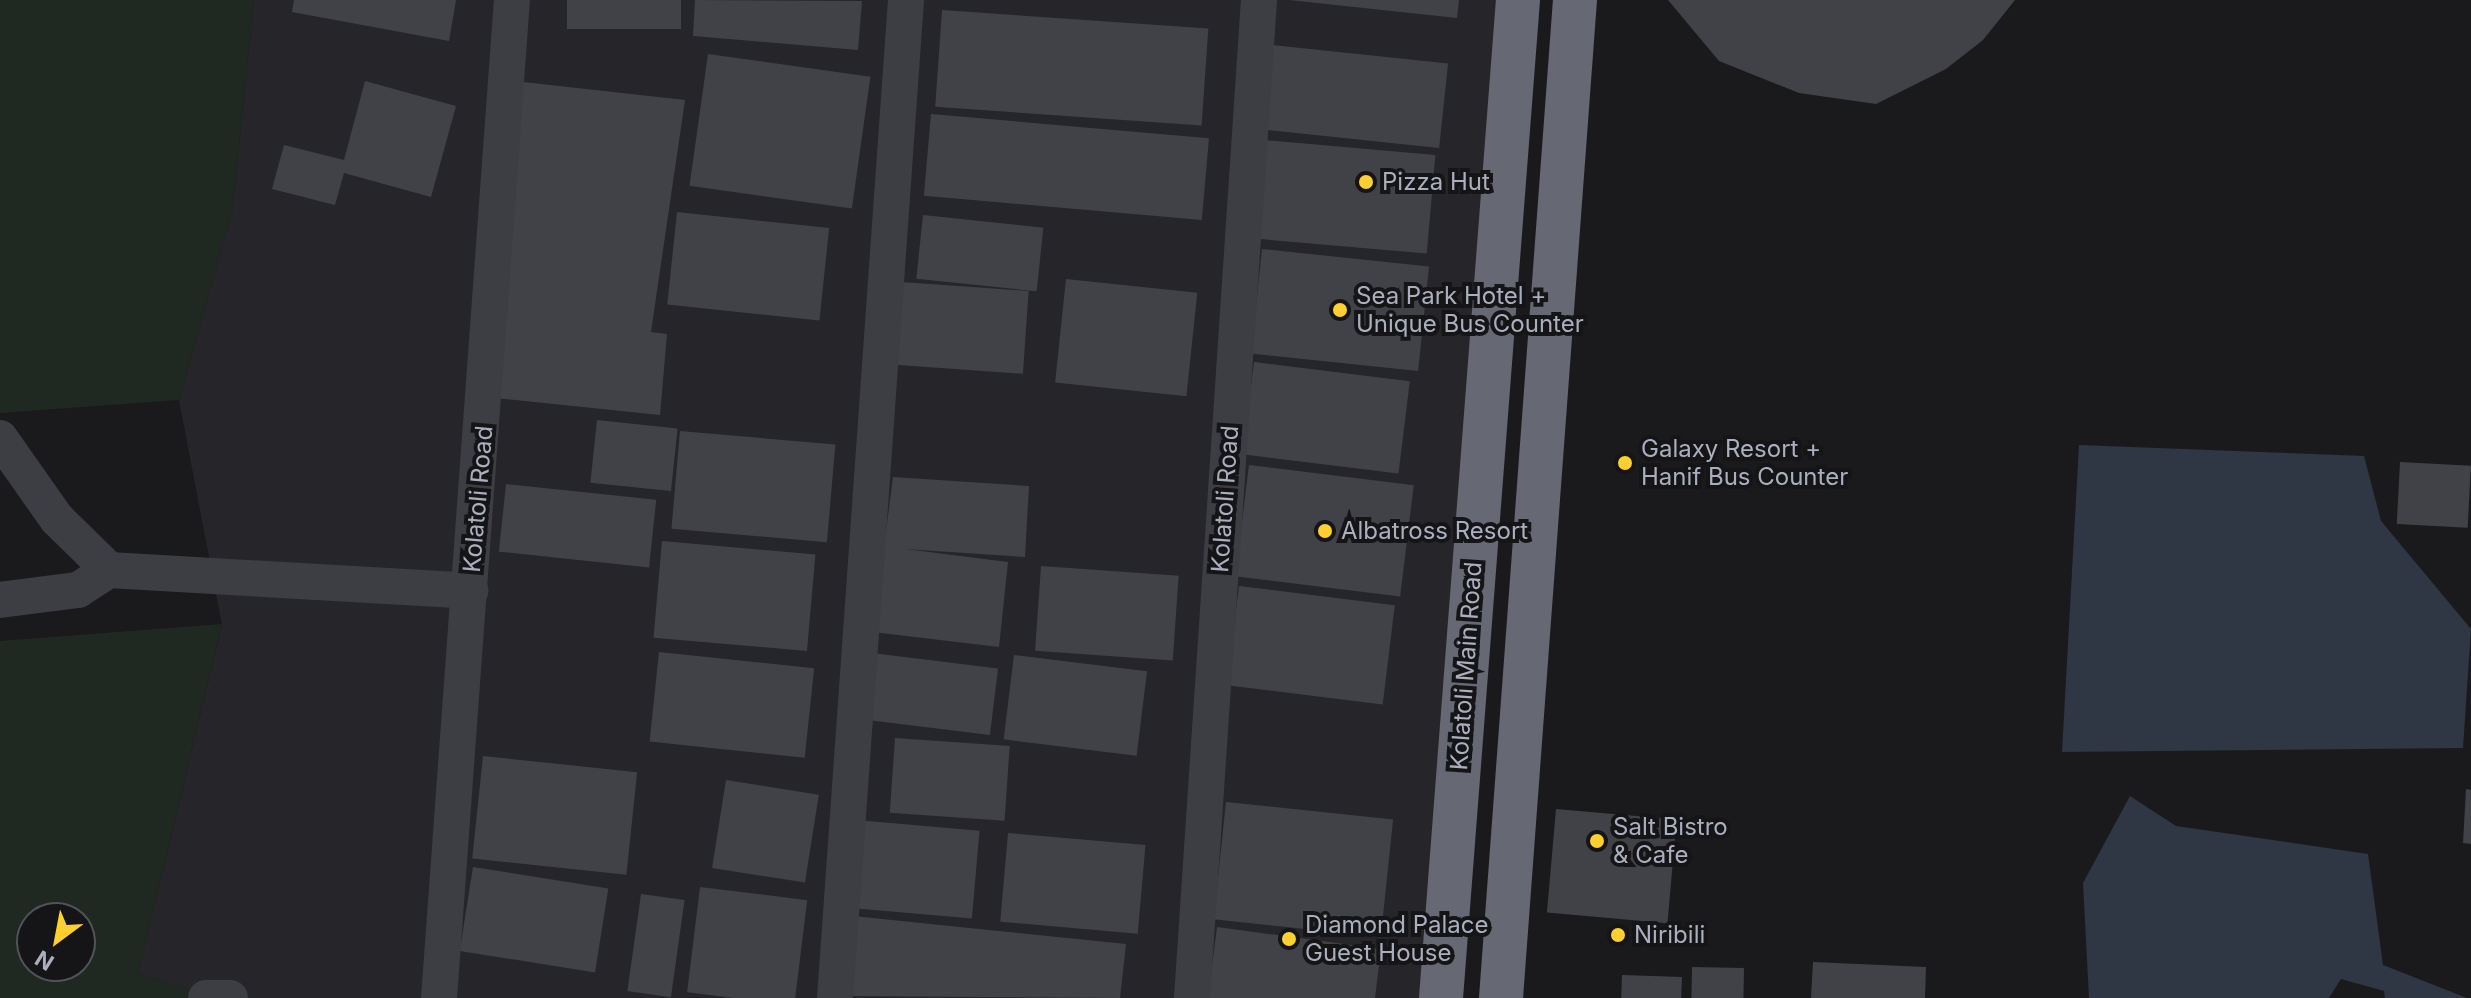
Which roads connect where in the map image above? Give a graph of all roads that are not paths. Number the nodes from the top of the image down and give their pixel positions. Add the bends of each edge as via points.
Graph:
1 (512, 0) edge
2 (906, 0) edge
3 (1259, 0) edge
4 (1518, 0) edge
5 (1575, 0) edge
6 (0, 438) edge
7 (109, 570) junction
8 (470, 591) junction
9 (0, 600) edge
10 (206, 998) edge
11 (230, 998) edge
12 (439, 998) edge
13 (835, 998) edge
14 (1192, 998) edge
15 (1441, 998) edge
16 (1501, 998) edge

1 - 8 street, Kolatoli Road
2 - 13 street
3 - 14 street, Kolatoli Road
4 - 15 highway, Kolatoli Main Road
5 - 16 highway
6 - 7 street via 57,519
7 - 8 street
7 - 9 street via 78,590
8 - 12 street, Kolatoli Road
10 - 11 street

